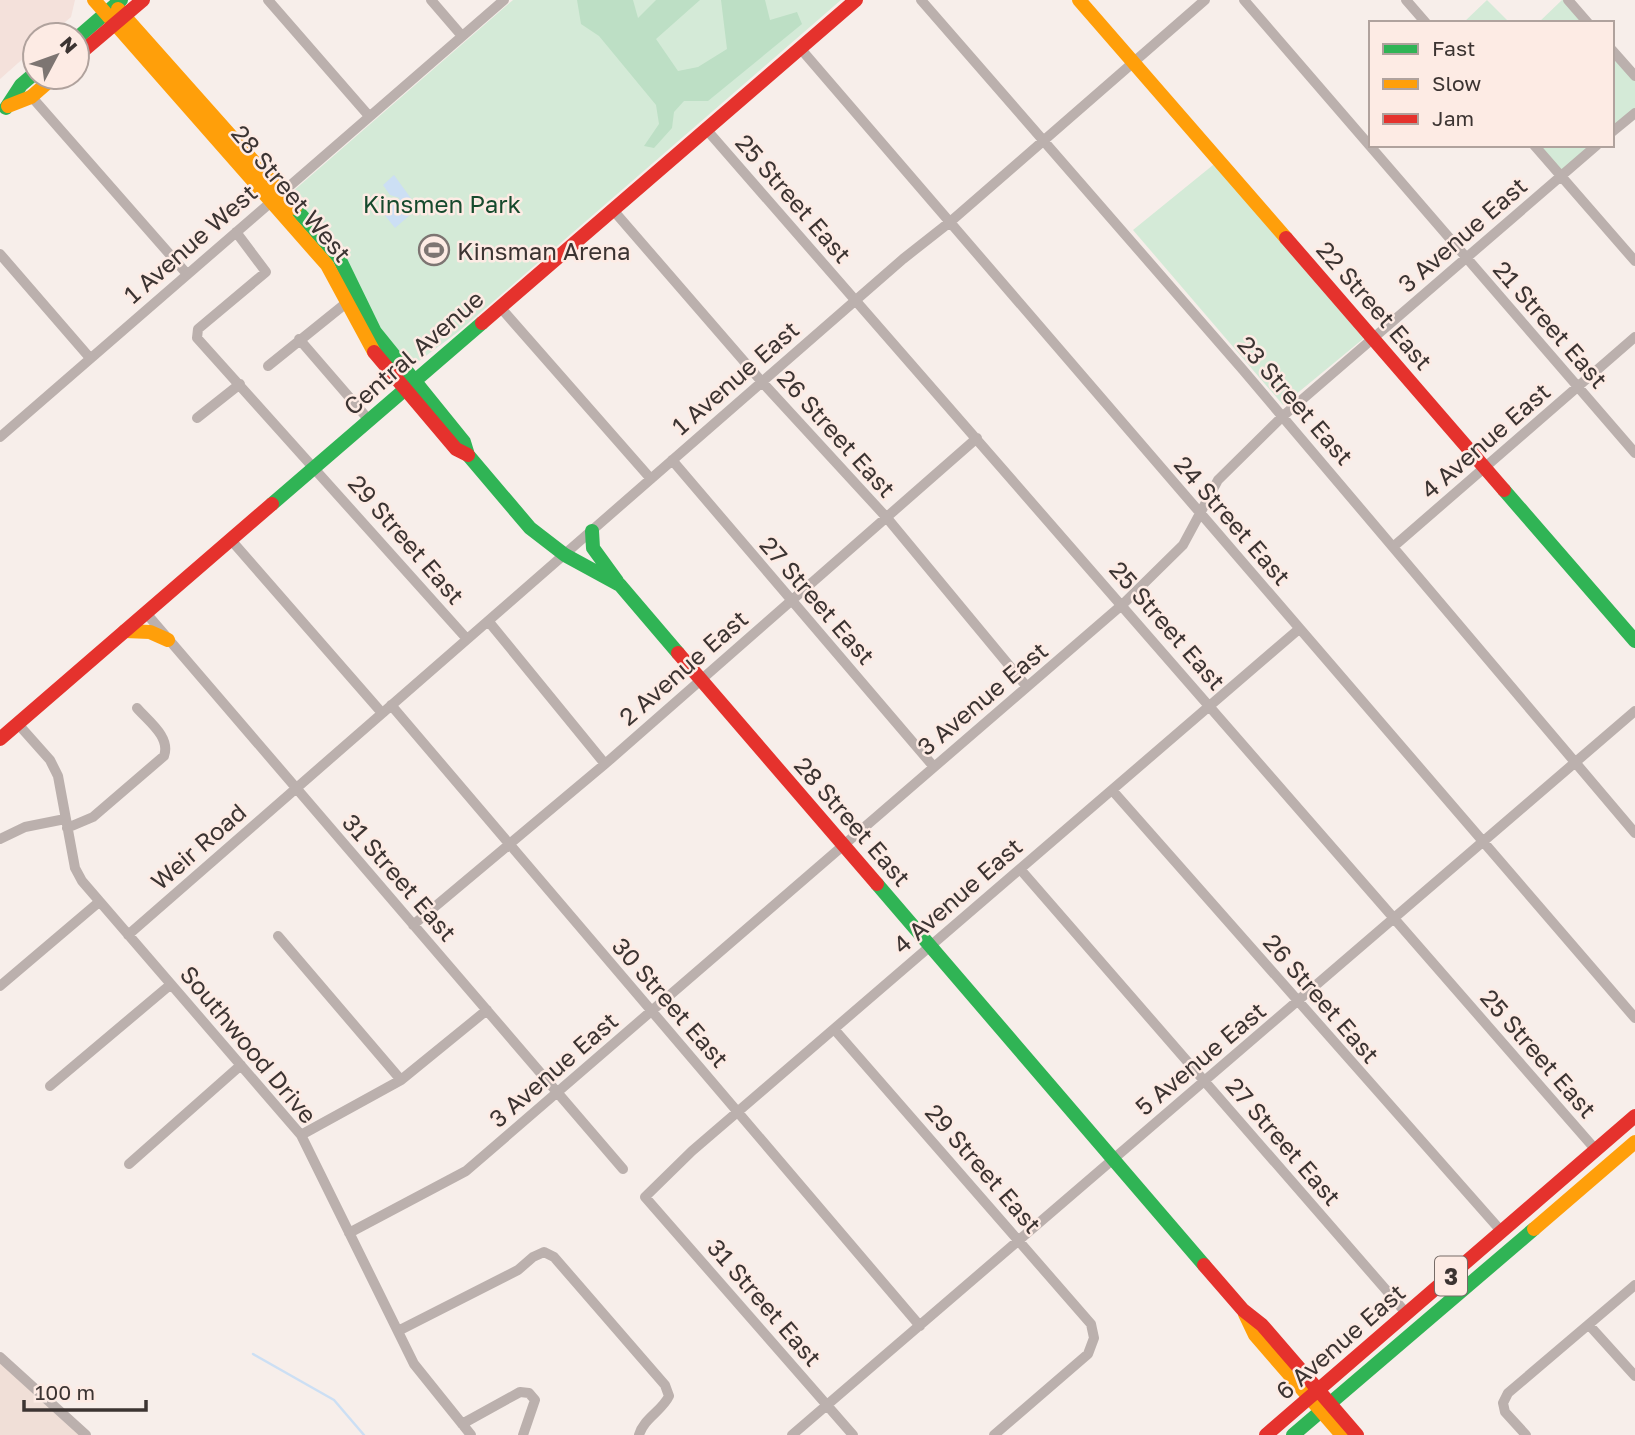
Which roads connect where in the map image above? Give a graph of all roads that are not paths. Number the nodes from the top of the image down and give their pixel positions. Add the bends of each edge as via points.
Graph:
1 (94, 0) edge
2 (143, 0) edge
3 (268, 0) edge
4 (431, 0) edge
5 (504, 0) edge
6 (856, 0) edge
7 (920, 0) edge
8 (1079, 0) edge
9 (1205, 0) edge
10 (1244, 0) edge
11 (1406, 0) edge
12 (1568, 0) edge
13 (115, 10) edge
14 (1424, 21) edge
15 (1586, 21) edge
16 (91, 28) edge
17 (462, 36) junction
18 (91, 39) edge
19 (800, 48) junction
20 (1614, 52) edge
21 (1132, 62) junction
22 (1635, 76) edge
23 (21, 85) edge
24 (26, 91) edge
25 (38, 91) edge
26 (31, 97) junction
27 (4, 110) edge
28 (1635, 113) edge
29 (369, 116) junction
30 (706, 129) junction
31 (1614, 130) edge
32 (1043, 141) junction
33 (1369, 145) edge
34 (1370, 147) edge
35 (1536, 147) edge
36 (1595, 147) edge
37 (1562, 177) junction
38 (276, 197) junction
39 (613, 210) junction
40 (950, 222) junction
41 (236, 232) junction
42 (0, 254) edge
43 (1466, 258) junction
44 (1635, 261) edge
45 (187, 274) junction
46 (856, 300) junction
47 (345, 304) junction
48 (500, 307) junction
49 (1635, 337) edge
50 (1375, 338) junction
51 (299, 339) junction
52 (90, 358) junction
53 (268, 366) dead end
54 (762, 382) junction
55 (240, 384) junction
56 (409, 385) junction
57 (1578, 386) junction
58 (1283, 416) junction
59 (197, 418) dead end
60 (369, 420) junction
61 (0, 437) edge
62 (977, 438) junction
63 (1635, 453) edge
64 (672, 460) junction
65 (315, 467) junction
66 (1485, 467) junction
67 (651, 479) junction
68 (1200, 514) junction
69 (887, 518) junction
70 (592, 531) junction
71 (231, 540) junction
72 (1394, 547) junction
73 (565, 555) junction
74 (620, 585) junction
75 (790, 601) junction
76 (1123, 604) junction
77 (146, 613) junction
78 (489, 622) junction
79 (1298, 629) junction
80 (125, 631) junction
81 (467, 639) junction
82 (168, 640) junction
83 (1635, 641) edge
84 (701, 678) junction
85 (1027, 687) junction
86 (391, 705) junction
87 (1210, 706) junction
88 (136, 708) dead end
89 (1635, 711) edge
90 (382, 713) junction
91 (18, 724) junction
92 (0, 739) edge
93 (1575, 762) junction
94 (606, 764) junction
95 (934, 767) junction
96 (295, 788) junction
97 (1112, 790) junction
98 (66, 824) junction
99 (1635, 832) edge
100 (0, 839) edge
101 (843, 844) junction
102 (1482, 844) junction
103 (509, 845) junction
104 (1020, 869) junction
105 (99, 902) junction
106 (1393, 919) junction
107 (413, 925) junction
108 (128, 935) junction
109 (278, 936) dead end
110 (930, 946) junction
111 (170, 985) junction
112 (0, 986) edge
113 (1297, 1003) junction
114 (487, 1010) junction
115 (651, 1011) junction
116 (1635, 1018) edge
117 (834, 1029) junction
118 (241, 1065) junction
119 (401, 1080) junction
120 (1205, 1081) junction
121 (50, 1087) dead end
122 (557, 1093) junction
123 (738, 1112) junction
124 (1635, 1116) edge
125 (300, 1135) junction
126 (1635, 1142) edge
127 (1595, 1149) junction
128 (1113, 1160) junction
129 (129, 1164) dead end
130 (623, 1169) dead end
131 (645, 1197) joint
132 (1502, 1232) junction
133 (349, 1233) junction
134 (1019, 1240) junction
135 (1635, 1285) edge
136 (1407, 1314) junction
137 (1589, 1325) junction
138 (920, 1326) junction
139 (398, 1331) junction
140 (0, 1357) edge
141 (1635, 1376) edge
142 (1313, 1393) junction
143 (828, 1405) junction
144 (1325, 1408) junction
145 (462, 1424) junction
146 (86, 1435) edge
147 (471, 1435) edge
148 (523, 1435) edge
149 (639, 1435) edge
150 (792, 1435) edge
151 (853, 1435) edge
152 (994, 1435) edge
153 (1266, 1435) edge
154 (1293, 1435) edge
155 (1342, 1435) edge
156 (1357, 1435) edge
157 (1525, 1435) edge

1 - 13 main road, 28 Street West
2 - 13 main road
3 - 29 street
4 - 17 street
5 - 17 street, 1 Avenue West
6 - 19 main road, Central Avenue
7 - 32 street, 23 Street East
8 - 21 main road, 22 Street East
9 - 21 street, 1 Avenue East
10 - 33 street, 21 Street East
11 - 14 street
12 - 15 street
13 - 16 main road
13 - 18 main road
13 - 38 main road, 28 Street West
17 - 29 street, 1 Avenue West
19 - 30 main road, Central Avenue
19 - 40 street, 24 Street East
20 - 22 street
21 - 32 street, 1 Avenue East
21 - 50 main road, 22 Street East
23 - 27 main road
24 - 26 street
25 - 26 main road
26 - 27 main road
26 - 45 street
28 - 31 street
29 - 38 street, 1 Avenue West
30 - 39 main road, Central Avenue
30 - 46 street, 25 Street East
32 - 40 street, 1 Avenue East
32 - 58 street, 23 Street East
34 - 43 street, 21 Street East
35 - 37 street
36 - 37 street, 3 Avenue East
37 - 43 street, 3 Avenue East
37 - 44 street
38 - 41 street, 1 Avenue West
38 - 47 main road, 28 Street West via 327,265
38 - 56 main road, 28 Street West via 340,258 375,332
39 - 48 main road, Central Avenue
39 - 54 street, 26 Street East
40 - 46 street, 1 Avenue East
40 - 68 street, 24 Street East
41 - 45 street, 1 Avenue West
41 - 55 street, 29 Street East via 266,272 198,329 197,338
42 - 52 street
43 - 50 street, 3 Avenue East
43 - 57 street, 21 Street East
45 - 52 street, 1 Avenue West
46 - 54 street, 1 Avenue East
46 - 62 street, 25 Street East
47 - 51 street
47 - 56 main road, 28 Street West via 369,346
48 - 56 main road, Central Avenue
48 - 67 street
49 - 57 street, 4 Avenue East
50 - 58 street, 3 Avenue East
50 - 66 main road, 22 Street East
51 - 53 street
51 - 60 street
52 - 61 street, 1 Avenue West
54 - 64 street, 1 Avenue East
54 - 69 street, 26 Street East
55 - 59 street
55 - 65 street, 29 Street East
56 - 60 main road, Central Avenue
56 - 73 main road, 28 Street East via 464,442 468,454 530,528
57 - 63 street, 21 Street East
57 - 66 street, 4 Avenue East
58 - 68 street, 3 Avenue East via 1218,480
58 - 72 street, 23 Street East
60 - 65 main road, Central Avenue
62 - 69 street, 2 Avenue East
62 - 76 street, 25 Street East
64 - 67 street, 1 Avenue East
64 - 75 street, 27 Street East
65 - 71 main road, Central Avenue
65 - 81 street, 29 Street East
66 - 72 street, 4 Avenue East
66 - 83 main road, 22 Street East
67 - 70 street, 1 Avenue East
68 - 76 street, 3 Avenue East via 1183,545
68 - 79 street, 24 Street East
69 - 75 street, 2 Avenue East
69 - 85 street, 26 Street East
70 - 73 street, 1 Avenue East
70 - 74 main road via 593,548
71 - 77 main road, Central Avenue
71 - 90 street
72 - 93 street, 23 Street East
73 - 74 main road, 28 Street East
73 - 78 street, 1 Avenue East
74 - 84 main road, 28 Street East
75 - 84 street, 2 Avenue East
75 - 95 street, 27 Street East
76 - 85 street, 3 Avenue East
76 - 87 street, 25 Street East
77 - 80 main road, Central Avenue
77 - 82 street, 31 Street East
78 - 81 street, 1 Avenue East
78 - 94 street, 29 Street East
79 - 87 street, 4 Avenue East
79 - 102 street, 24 Street East
80 - 82 main road via 150,632
80 - 91 main road, Central Avenue
81 - 86 street, 1 Avenue East
82 - 96 street, 31 Street East
84 - 94 street, 2 Avenue East
84 - 101 main road, 28 Street East
85 - 95 street, 3 Avenue East
86 - 90 street, 1 Avenue East
86 - 103 street, 30 Street East
87 - 97 street, 4 Avenue East
87 - 106 street, 25 Street East
88 - 98 street via 165,740 164,756 93,817
89 - 93 street, 5 Avenue East
90 - 96 street, 1 Avenue East
91 - 92 main road, Central Avenue
91 - 98 street, Southwood Drive via 58,776
93 - 99 street, 23 Street East
93 - 102 street, 5 Avenue East
94 - 103 street, 2 Avenue East
95 - 101 street, 3 Avenue East
96 - 107 street, 31 Street East
96 - 108 street, Weir Road
97 - 104 street, 4 Avenue East
97 - 113 street, 26 Street East
98 - 100 street via 25,827
98 - 105 street, Southwood Drive via 75,868
101 - 110 main road, 28 Street East
101 - 115 street, 3 Avenue East
102 - 106 street, 5 Avenue East
102 - 116 street, 24 Street East
103 - 107 street, 2 Avenue East
103 - 115 street, 30 Street East
104 - 110 street, 4 Avenue East
104 - 120 street, 27 Street East
105 - 108 street, Southwood Drive
105 - 112 street
106 - 113 street, 5 Avenue East
106 - 127 street, 25 Street East
107 - 114 street, 31 Street East
108 - 111 street, Southwood Drive
109 - 119 street
110 - 117 street, 4 Avenue East
110 - 128 main road, 28 Street East
111 - 118 street, Southwood Drive
111 - 121 street
113 - 120 street, 5 Avenue East
113 - 132 street, 26 Street East
114 - 119 street
114 - 122 street, 31 Street East
115 - 122 street, 3 Avenue East
115 - 123 street, 30 Street East
117 - 123 street, 4 Avenue East
117 - 134 street, 29 Street East
118 - 125 street, Southwood Drive
118 - 129 street
119 - 125 street
120 - 128 street, 5 Avenue East
120 - 136 street, 27 Street East
122 - 130 street, 31 Street East
122 - 133 street, 3 Avenue East via 453,1180
123 - 131 street, 4 Avenue East
123 - 138 street, 30 Street East
124 - 127 main road, 6 Avenue East / 3
125 - 133 street, Southwood Drive
126 - 144 main road, 6 Avenue East / 3
127 - 132 main road, 6 Avenue East / 3
128 - 134 street, 5 Avenue East
128 - 142 main road, 28 Street East via 1243,1310 1262,1325
131 - 143 street, 31 Street East
132 - 136 main road, 6 Avenue East / 3
133 - 139 street, Southwood Drive
134 - 138 street, 5 Avenue East
134 - 152 street, 29 Street East via 1091,1324 1094,1338 1088,1354
135 - 137 street
136 - 142 main road, 6 Avenue East / 3
137 - 141 street
137 - 157 street via 1508,1393 1505,1412
138 - 143 street, 5 Avenue East
139 - 145 street, Southwood Drive via 414,1364
139 - 149 street via 544,1252 665,1385 669,1396 665,1404
140 - 146 street
142 - 144 main road, 28 Street East
142 - 153 main road, 6 Avenue East / 3
143 - 150 street, 5 Avenue East
143 - 151 street, 31 Street East
144 - 154 main road, 6 Avenue East / 3
144 - 155 main road, 28 Street East
144 - 156 main road, 28 Street East
145 - 147 street, Southwood Drive
145 - 148 street via 520,1392 529,1393 535,1400 534,1409

